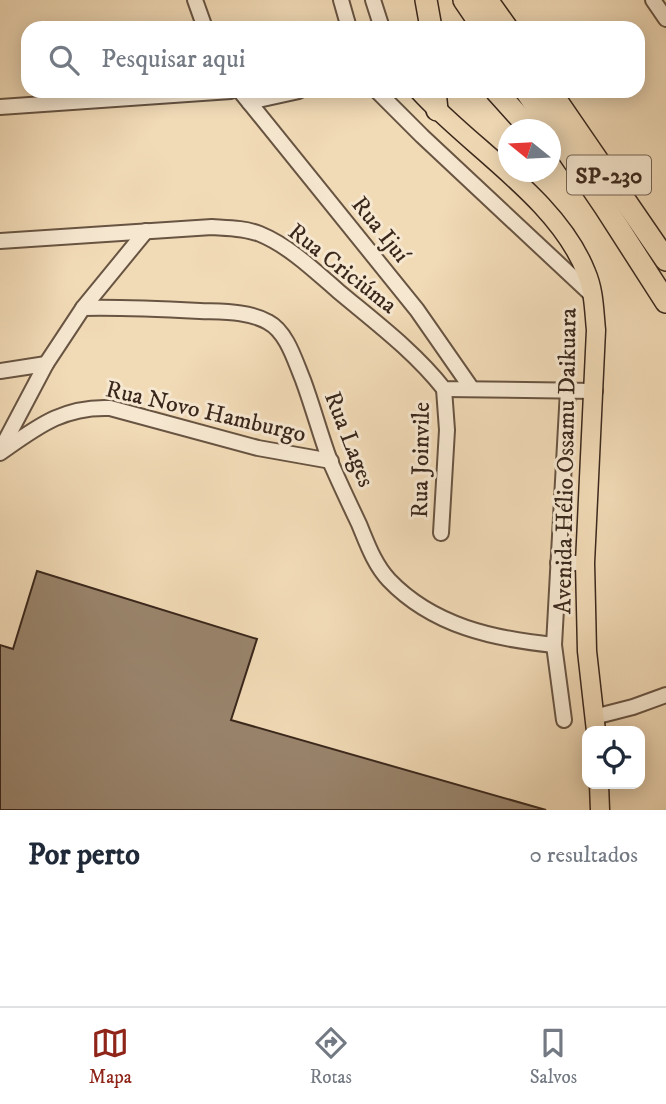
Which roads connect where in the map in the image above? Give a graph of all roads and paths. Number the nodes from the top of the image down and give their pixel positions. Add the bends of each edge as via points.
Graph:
1 (195, 0) edge
2 (341, 0) edge
3 (373, 0) edge
4 (464, 0) edge
5 (488, 0) edge
6 (653, 0) edge
7 (666, 19) edge
8 (202, 21) edge
9 (347, 21) edge
10 (380, 21) edge
11 (478, 21) edge
12 (502, 21) edge
13 (130, 98) edge
14 (245, 98) edge
15 (384, 98) edge
16 (502, 98) edge
17 (531, 98) edge
18 (555, 98) edge
19 (436, 101) edge
20 (0, 107) edge
21 (521, 119) edge
22 (561, 161) edge
23 (605, 207) junction
24 (146, 231) junction
25 (0, 241) edge
26 (666, 260) edge
27 (593, 296) junction
28 (666, 302) edge
29 (83, 308) junction
30 (46, 364) junction
31 (0, 371) edge
32 (444, 388) junction
33 (472, 389) junction
34 (568, 390) junction
35 (595, 391) junction
36 (0, 452) edge
37 (331, 461) junction
38 (441, 533) dead end
39 (585, 563) junction
40 (558, 564) junction
41 (554, 645) junction
42 (666, 695) edge
43 (564, 720) dead end
44 (595, 724) edge
45 (599, 789) edge
46 (600, 810) edge

1 - 8 street
2 - 9 street
3 - 10 street
4 - 11 highway
5 - 12 highway
6 - 7 street
13 - 20 street
14 - 33 street, Rua Ijuí via 417,310
15 - 27 street
16 - 21 highway
17 - 23 highway, SP-230
18 - 26 highway, SP-230
19 - 27 main road, Avenida Hélio Ossamu Daikuara via 556,221 579,256
22 - 23 highway
23 - 28 highway, SP-230
24 - 25 street, Rua Criciúma
24 - 29 street
24 - 32 street, Rua Criciúma via 212,227 242,229 268,238 386,330
27 - 35 main road, Avenida Hélio Ossamu Daikuara
29 - 30 street
29 - 37 street, Rua Lages via 228,313 269,322 293,355
30 - 31 street
30 - 36 street
32 - 33 street
32 - 38 street, Rua Joinvile via 447,430
33 - 34 street
34 - 35 street
34 - 40 street
35 - 39 main road, Avenida Hélio Ossamu Daikuara
36 - 37 street, Rua Novo Hamburgo via 58,416 92,407
37 - 41 street, Rua Lages via 376,563 404,593 468,630
39 - 40 street
39 - 44 main road, Avenida Hélio Ossamu Daikuara
40 - 41 street
41 - 43 street
42 - 44 street
45 - 46 main road

